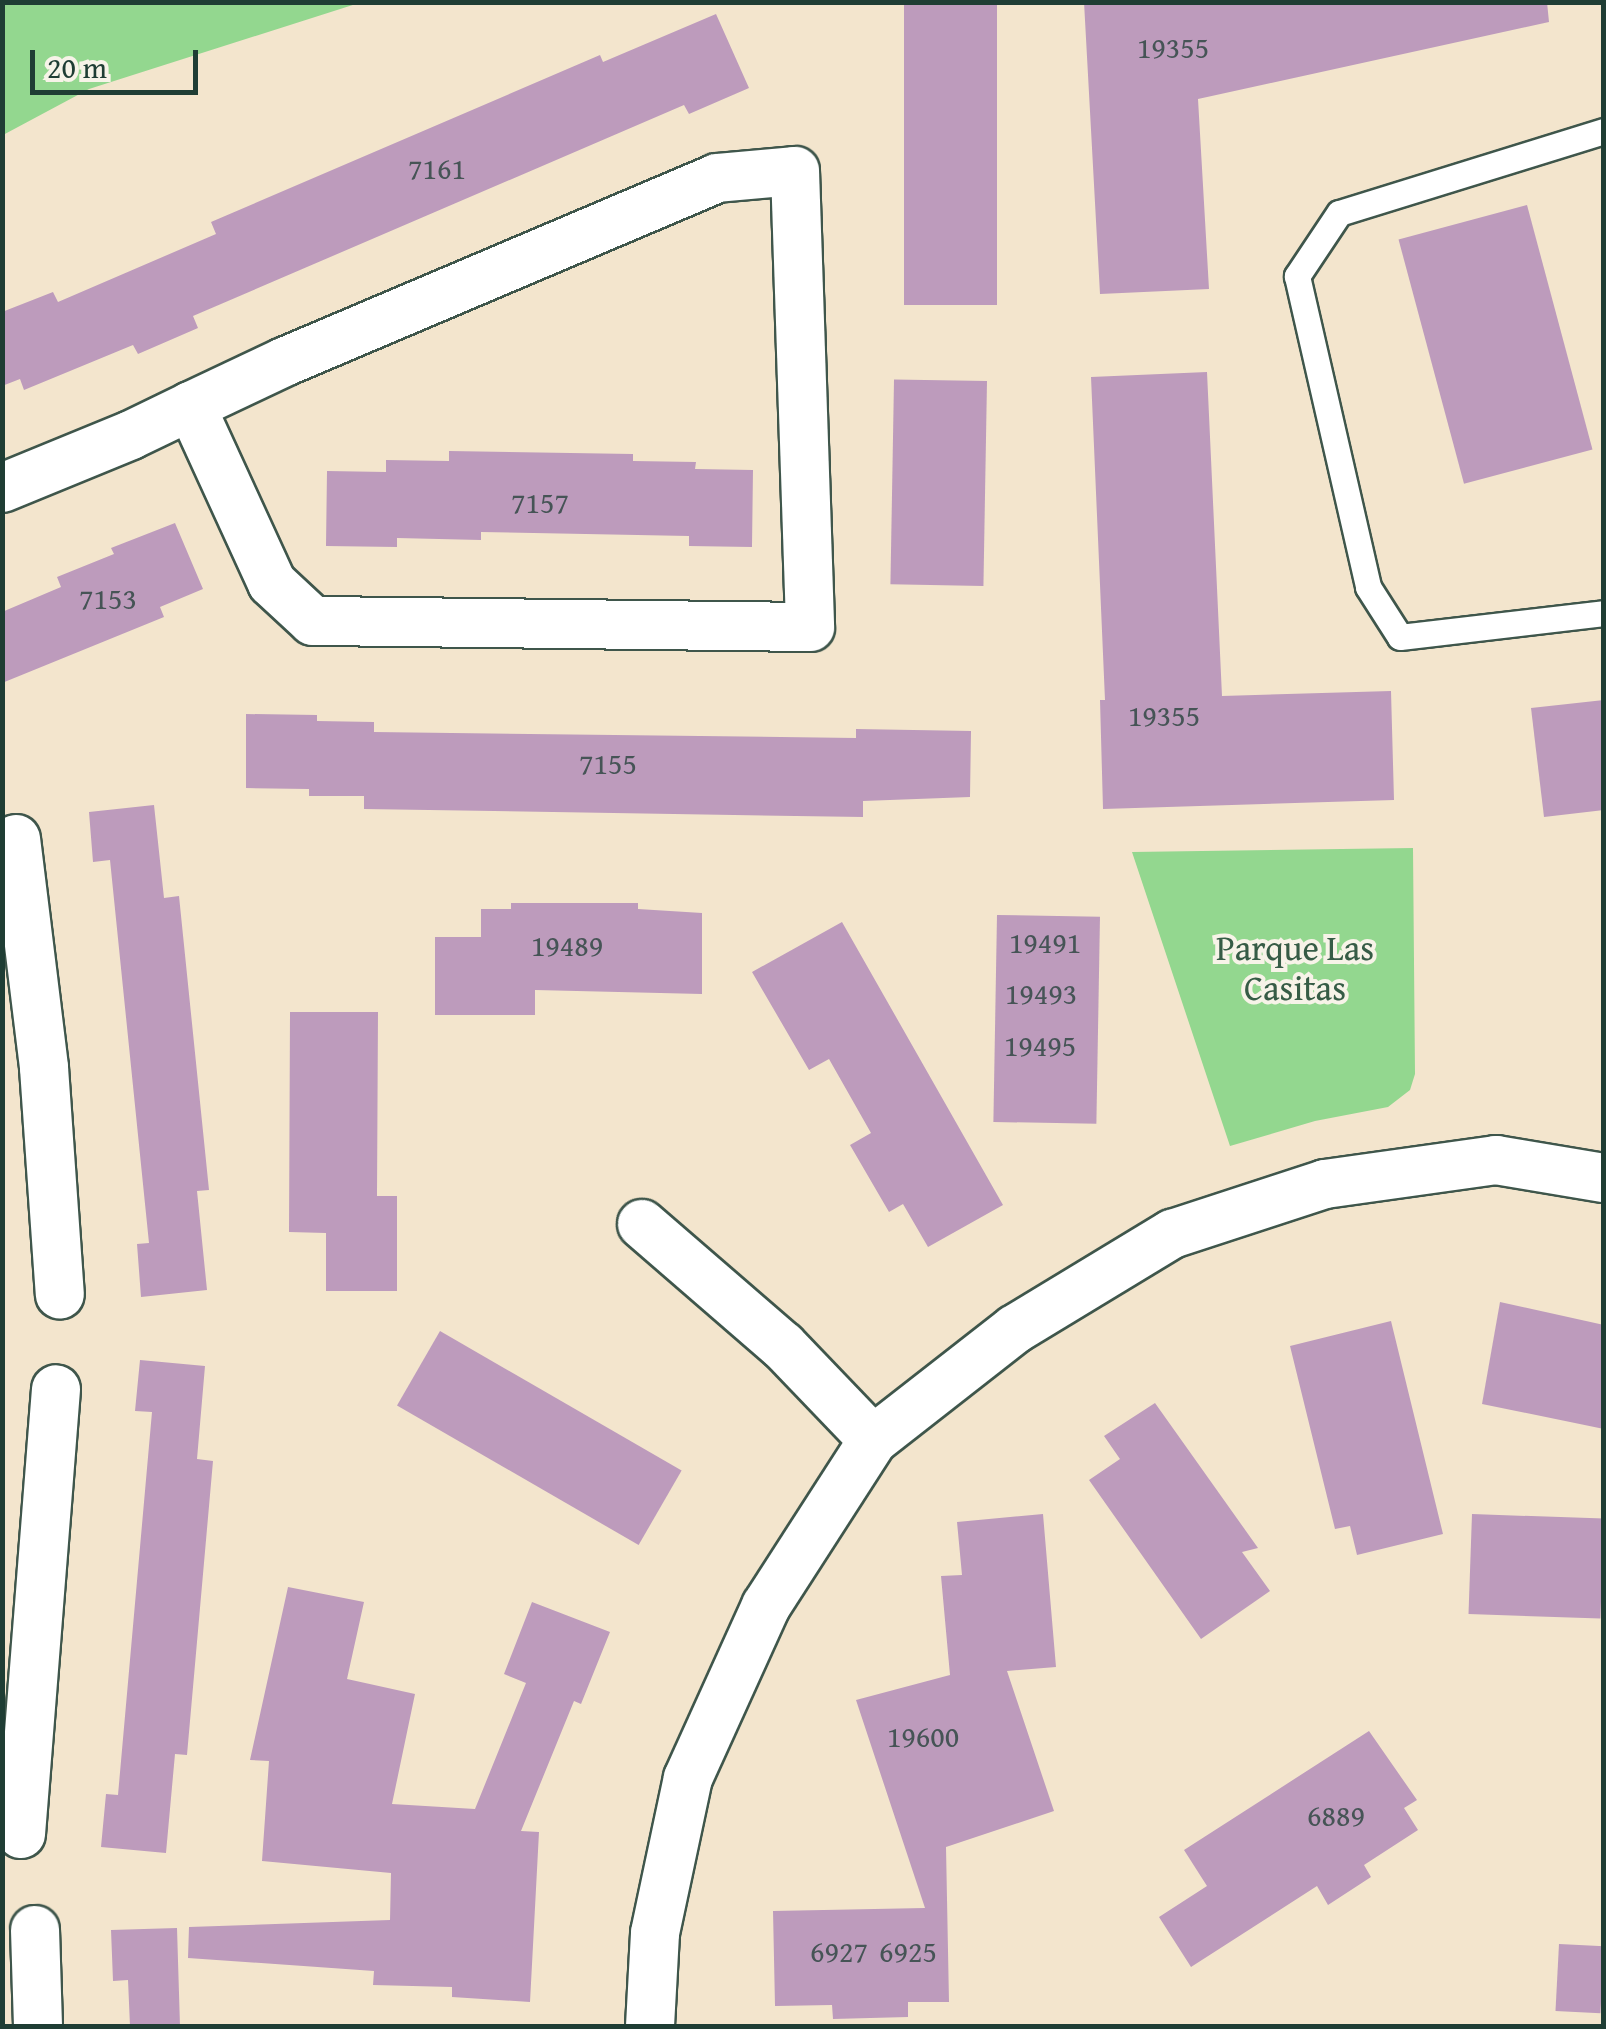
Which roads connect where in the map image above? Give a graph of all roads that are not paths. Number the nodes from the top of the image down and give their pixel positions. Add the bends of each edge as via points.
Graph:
1 (1604, 130) edge
2 (191, 406) junction
3 (2, 488) edge
4 (1604, 614) edge
5 (16, 839) dead end
6 (23, 1070) edge
7 (1604, 1178) edge
8 (642, 1224) dead end
9 (60, 1294) dead end
10 (56, 1389) dead end
11 (873, 1440) junction
12 (19, 1631) edge
13 (21, 1834) dead end
14 (35, 1930) dead end
15 (38, 2026) edge
16 (650, 2026) edge

1 - 4 lane via 1339,213 1297,276 1368,587 1400,637
2 - 2 street via 717,178 796,171 810,627 314,620 272,583
2 - 3 street
5 - 6 street
6 - 9 street
7 - 11 street via 1496,1160 1325,1184 1172,1234 1015,1329
8 - 11 street via 783,1346
10 - 12 street
11 - 16 street via 766,1606 688,1778 656,1933
12 - 13 street
14 - 15 street

